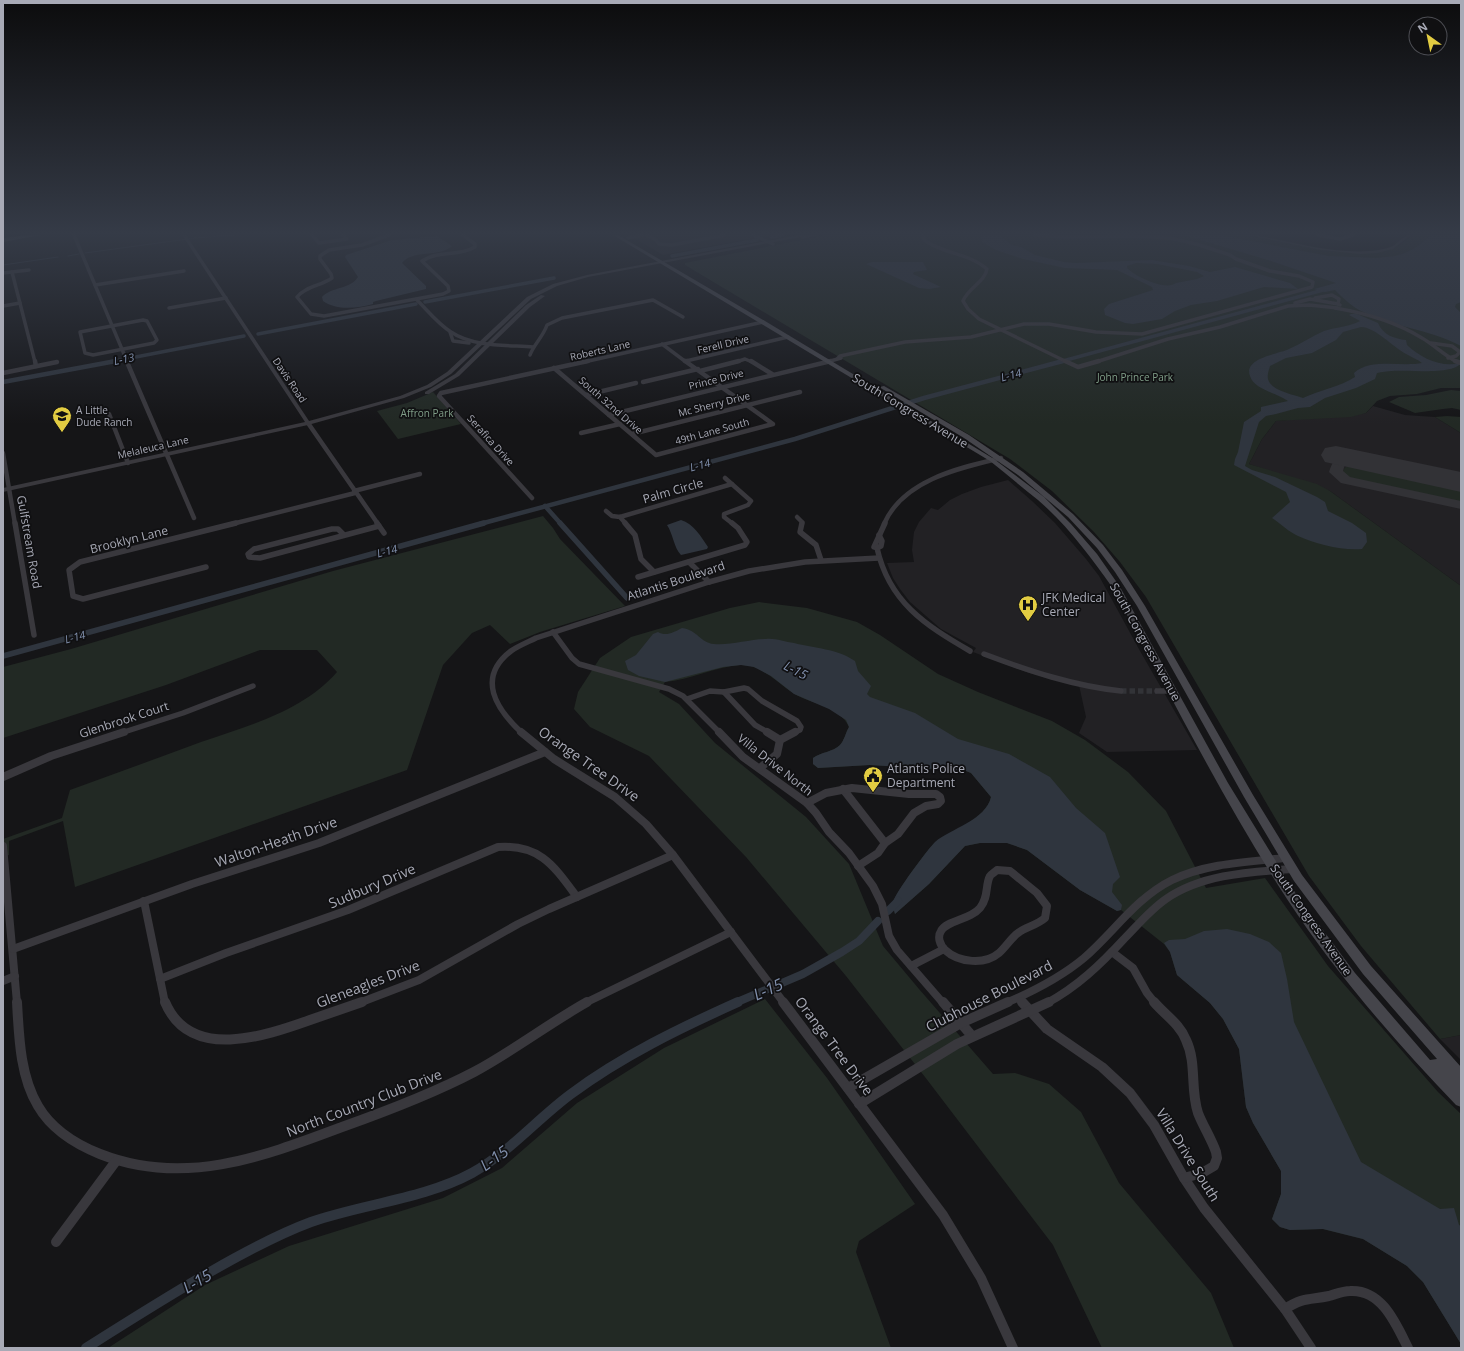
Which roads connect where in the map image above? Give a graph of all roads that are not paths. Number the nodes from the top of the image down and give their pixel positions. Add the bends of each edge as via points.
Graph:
1 (19, 298) edge
2 (101, 298) edge
3 (226, 298) joint
4 (299, 298) edge
5 (427, 298) edge
6 (530, 298) edge
7 (541, 298) edge
8 (724, 298) edge
9 (727, 298) edge
10 (963, 298) edge
11 (1275, 298) edge
12 (1319, 298) edge
13 (1336, 298) edge
14 (1313, 299) junction
15 (417, 300) junction
16 (20, 302) junction
17 (1302, 304) junction
18 (1338, 304) junction
19 (3, 306) edge
20 (169, 308) dead end
21 (1345, 309) junction
22 (682, 317) dead end
23 (766, 321) junction
24 (112, 325) junction
25 (1001, 330) junction
26 (450, 332) junction
27 (788, 337) junction
28 (482, 342) junction
29 (491, 343) junction
30 (1431, 343) junction
31 (662, 344) junction
32 (533, 347) junction
33 (123, 352) junction
34 (530, 355) dead end
35 (836, 358) junction
36 (1448, 358) junction
37 (827, 360) junction
38 (686, 361) junction
39 (57, 362) dead end
40 (127, 362) dead end
41 (1461, 364) edge
42 (36, 366) junction
43 (554, 368) junction
44 (699, 370) junction
45 (3, 373) edge
46 (772, 374) junction
47 (644, 382) dead end
48 (636, 383) dead end
49 (722, 386) junction
50 (800, 392) dead end
51 (441, 393) joint
52 (586, 395) junction
53 (748, 405) junction
54 (911, 407) junction
55 (109, 414) dead end
56 (609, 415) junction
57 (308, 423) junction
58 (620, 424) junction
59 (581, 433) dead end
60 (632, 434) junction
61 (3, 453) edge
62 (166, 454) junction
63 (656, 455) joint
64 (997, 459) junction
65 (128, 463) junction
66 (420, 474) dead end
67 (725, 478) dead end
68 (732, 484) junction
69 (6, 490) edge
70 (355, 492) junction
71 (532, 498) dead end
72 (606, 511) dead end
73 (620, 517) junction
74 (796, 517) dead end
75 (194, 518) dead end
76 (379, 526) junction
77 (384, 533) dead end
78 (344, 535) junction
79 (1078, 537) junction
80 (879, 558) junction
81 (822, 560) junction
82 (689, 562) junction
83 (206, 567) dead end
84 (654, 572) junction
85 (638, 577) dead end
86 (709, 582) junction
87 (1130, 588) junction
88 (553, 632) junction
89 (34, 635) dead end
90 (970, 651) dead end
91 (984, 654) dead end
92 (495, 670) joint
93 (253, 686) dead end
94 (1121, 691) tunnel mouth
95 (1157, 691) tunnel mouth
96 (724, 692) junction
97 (1173, 692) junction
98 (687, 699) junction
99 (780, 740) junction
100 (545, 752) junction
101 (1228, 759) junction
102 (760, 768) junction
103 (3, 777) edge
104 (843, 789) junction
105 (807, 803) junction
106 (885, 843) junction
107 (3, 846) edge
108 (673, 855) junction
109 (1285, 858) junction
110 (1268, 859) junction
111 (858, 866) junction
112 (1292, 869) junction
113 (1275, 870) junction
114 (577, 897) junction
115 (144, 901) junction
116 (731, 932) junction
117 (13, 949) junction
118 (944, 949) junction
119 (1112, 952) junction
120 (911, 966) junction
121 (15, 976) junction
122 (160, 979) junction
123 (3, 981) edge
124 (1019, 999) junction
125 (1030, 1012) junction
126 (961, 1023) junction
127 (1400, 1034) junction
128 (972, 1036) junction
129 (1461, 1076) edge
130 (848, 1088) junction
131 (1461, 1091) edge
132 (1461, 1101) edge
133 (859, 1104) junction
134 (116, 1161) junction
135 (1184, 1178) junction
136 (56, 1242) dead end
137 (1285, 1309) junction
138 (1013, 1348) edge
139 (1311, 1348) edge
140 (1408, 1348) edge

1 - 16 street
2 - 24 street
3 - 20 street
3 - 57 street, Davis Road
4 - 15 street via 311,314 324,316
5 - 15 street
6 - 28 street, Melaleuca Lane
7 - 29 street, Melaleuca Lane via 528,306
8 - 23 main road, South Congress Avenue
9 - 23 main road, South Congress Avenue
10 - 25 street via 968,309 979,319
11 - 25 street, Prince Drive via 1142,334 1096,332 1036,323
12 - 14 street
13 - 18 street via 1339,300
14 - 17 street
14 - 18 street
15 - 26 street
16 - 19 street
16 - 42 street
17 - 21 street
17 - 25 street via 1168,339 1078,367
18 - 21 street
21 - 30 street via 1415,334
22 - 32 street via 656,300 623,306 555,320 547,325
23 - 27 main road, South Congress Avenue
23 - 31 street, Roberts Lane
23 - 35 main road, South Congress Avenue
24 - 33 street
24 - 33 street via 79,333 85,353 90,355
24 - 33 street via 147,321 157,340
25 - 35 street, Prince Drive via 967,339 892,346
26 - 28 street via 467,340
26 - 28 street via 456,342
27 - 37 main road, South Congress Avenue
27 - 38 street, Ferell Drive
28 - 29 street
28 - 57 street, Melaleuca Lane via 449,373 429,386 391,401
29 - 32 street
29 - 57 street, Melaleuca Lane via 457,375 436,388 387,407
30 - 36 street
30 - 36 street via 1452,346 1460,352
31 - 38 street
31 - 43 street, Roberts Lane
32 - 34 street
35 - 37 street, Prince Drive
35 - 54 main road, South Congress Avenue via 902,398
36 - 41 street
37 - 46 street, Prince Drive
37 - 54 main road, South Congress Avenue via 893,401
38 - 44 street
39 - 42 street
40 - 62 street
42 - 45 street
43 - 51 street, Roberts Lane
43 - 52 street, South 32nd Drive
44 - 46 street via 745,359
44 - 47 street
44 - 49 street
46 - 49 street, Prince Drive
48 - 52 street
49 - 53 street
49 - 56 street, Prince Drive
50 - 53 street, Mc Sherry Drive
51 - 71 street, Serafica Drive via 439,396
52 - 56 street, South 32nd Drive
53 - 60 street, Mc Sherry Drive
53 - 63 street, 49th Lane South via 773,424
54 - 64 main road, South Congress Avenue
55 - 65 street
56 - 58 street, South 32nd Drive
57 - 62 street, Melaleuca Lane
57 - 70 street, Davis Road
58 - 59 street
58 - 60 street, South 32nd Drive
60 - 63 street, South 32nd Drive
61 - 69 street, Gulfstream Road
62 - 65 street, Melaleuca Lane
62 - 75 street
64 - 79 main road, South Congress Avenue
64 - 80 street via 941,477 911,492 886,518 879,535 882,541 881,546 877,548
64 - 87 main road, South Congress Avenue via 1040,487 1071,516 1095,540
65 - 69 street, Melaleuca Lane
66 - 70 street
67 - 68 street
68 - 73 street, Palm Circle
68 - 82 street via 752,501 748,505 726,512 724,517 741,532 747,542 745,545
69 - 89 street, Gulfstream Road
70 - 76 street, Davis Road
70 - 83 street, Brooklyn Lane via 80,562 69,570 73,596 87,599
72 - 73 street via 612,516
73 - 84 street via 635,535 641,559
74 - 81 street via 802,522 800,532 816,545
76 - 77 street, Davis Road
76 - 78 street
78 - 78 street via 260,558 249,557 248,554 254,549 332,529 338,529
79 - 87 main road via 1089,541 1119,580
79 - 97 main road, South Congress Avenue via 1116,587
80 - 81 street, Atlantis Boulevard
80 - 90 street via 890,585 913,612 935,630
81 - 86 street, Atlantis Boulevard via 767,567
82 - 84 street
82 - 86 street
84 - 85 street
86 - 88 street, Atlantis Boulevard
87 - 101 main road, South Congress Avenue
88 - 92 street, Atlantis Boulevard via 515,648 501,660
88 - 98 street, Villa Drive North via 579,664 669,689
91 - 94 street via 1058,679 1094,688
92 - 100 street, Orange Tree Drive via 491,689 496,702 517,727
93 - 103 street, Glenbrook Court via 51,756
95 - 97 street
96 - 98 street via 710,691
96 - 99 street via 755,725
96 - 99 street via 740,687 748,689 762,701 800,724 797,733
97 - 101 main road via 1183,696 1190,703 1214,745
97 - 110 main road, South Congress Avenue
98 - 102 street, Villa Drive North via 725,740
99 - 102 street via 777,754
100 - 108 street, Orange Tree Drive via 614,796 646,823
100 - 115 street, Walton-Heath Drive via 319,842
101 - 109 main road, South Congress Avenue
102 - 105 street, Villa Drive North
104 - 105 street via 826,793
104 - 106 street
104 - 106 street via 936,794 940,797 941,801 938,804 914,813 898,834
105 - 111 street, Villa Drive North
106 - 111 street via 878,853
107 - 117 street, North Country Club Drive
108 - 114 street, Gleneagles Drive
108 - 116 street, Orange Tree Drive
109 - 110 street, Clubhouse Boulevard
109 - 112 main road, South Congress Avenue
110 - 113 main road, South Congress Avenue
110 - 124 street, Clubhouse Boulevard via 1209,868 1178,878 1156,889 1132,908 1069,970 1044,987
111 - 120 street, Villa Drive North via 878,895 891,941
112 - 113 street
112 - 129 main road, South Congress Avenue via 1367,970
113 - 119 street via 1230,875 1180,891 1152,910
113 - 127 main road, South Congress Avenue via 1321,938
114 - 122 street, Sudbury Drive via 554,868 538,853 520,846 504,846 341,913
114 - 122 street, Gleneagles Drive via 505,931 442,968 396,990 250,1038 215,1039 182,1026 171,1015 166,1005
115 - 117 street, Walton-Heath Drive
115 - 122 street, Gleneagles Drive
116 - 130 street, Orange Tree Drive
116 - 134 street, North Country Club Drive via 592,999 460,1080 391,1110 276,1152 229,1164 168,1169
117 - 121 street, North Country Club Drive
118 - 118 street via 953,956 966,960 979,961 991,958 1001,952 1018,933 1044,919 1048,911 1046,902 1010,871 997,870 990,876 987,894 977,911 943,928 939,939
118 - 120 street
119 - 125 street via 1080,983
119 - 135 street via 1132,967 1151,999 1181,1030 1190,1048 1197,1108 1218,1158 1212,1168
120 - 126 street, Villa Drive North
121 - 123 street
121 - 134 street, North Country Club Drive via 22,1061 30,1091 40,1108 62,1132 79,1145
124 - 125 street, Villa Drive South
124 - 126 street, Clubhouse Boulevard
125 - 128 street
125 - 135 street, Villa Drive South via 1047,1029 1102,1066 1130,1094 1154,1125
126 - 128 street, Villa Drive North
126 - 130 street, Clubhouse Boulevard
127 - 131 main road via 1419,1047
127 - 132 main road, South Congress Avenue
128 - 133 street
130 - 133 street, Orange Tree Drive
133 - 138 street, Orange Tree Drive via 963,1246 990,1295
134 - 136 street
135 - 137 street, Villa Drive South via 1225,1235
137 - 139 street, Villa Drive South
137 - 140 street via 1311,1297 1319,1298 1349,1291 1366,1294 1387,1311

